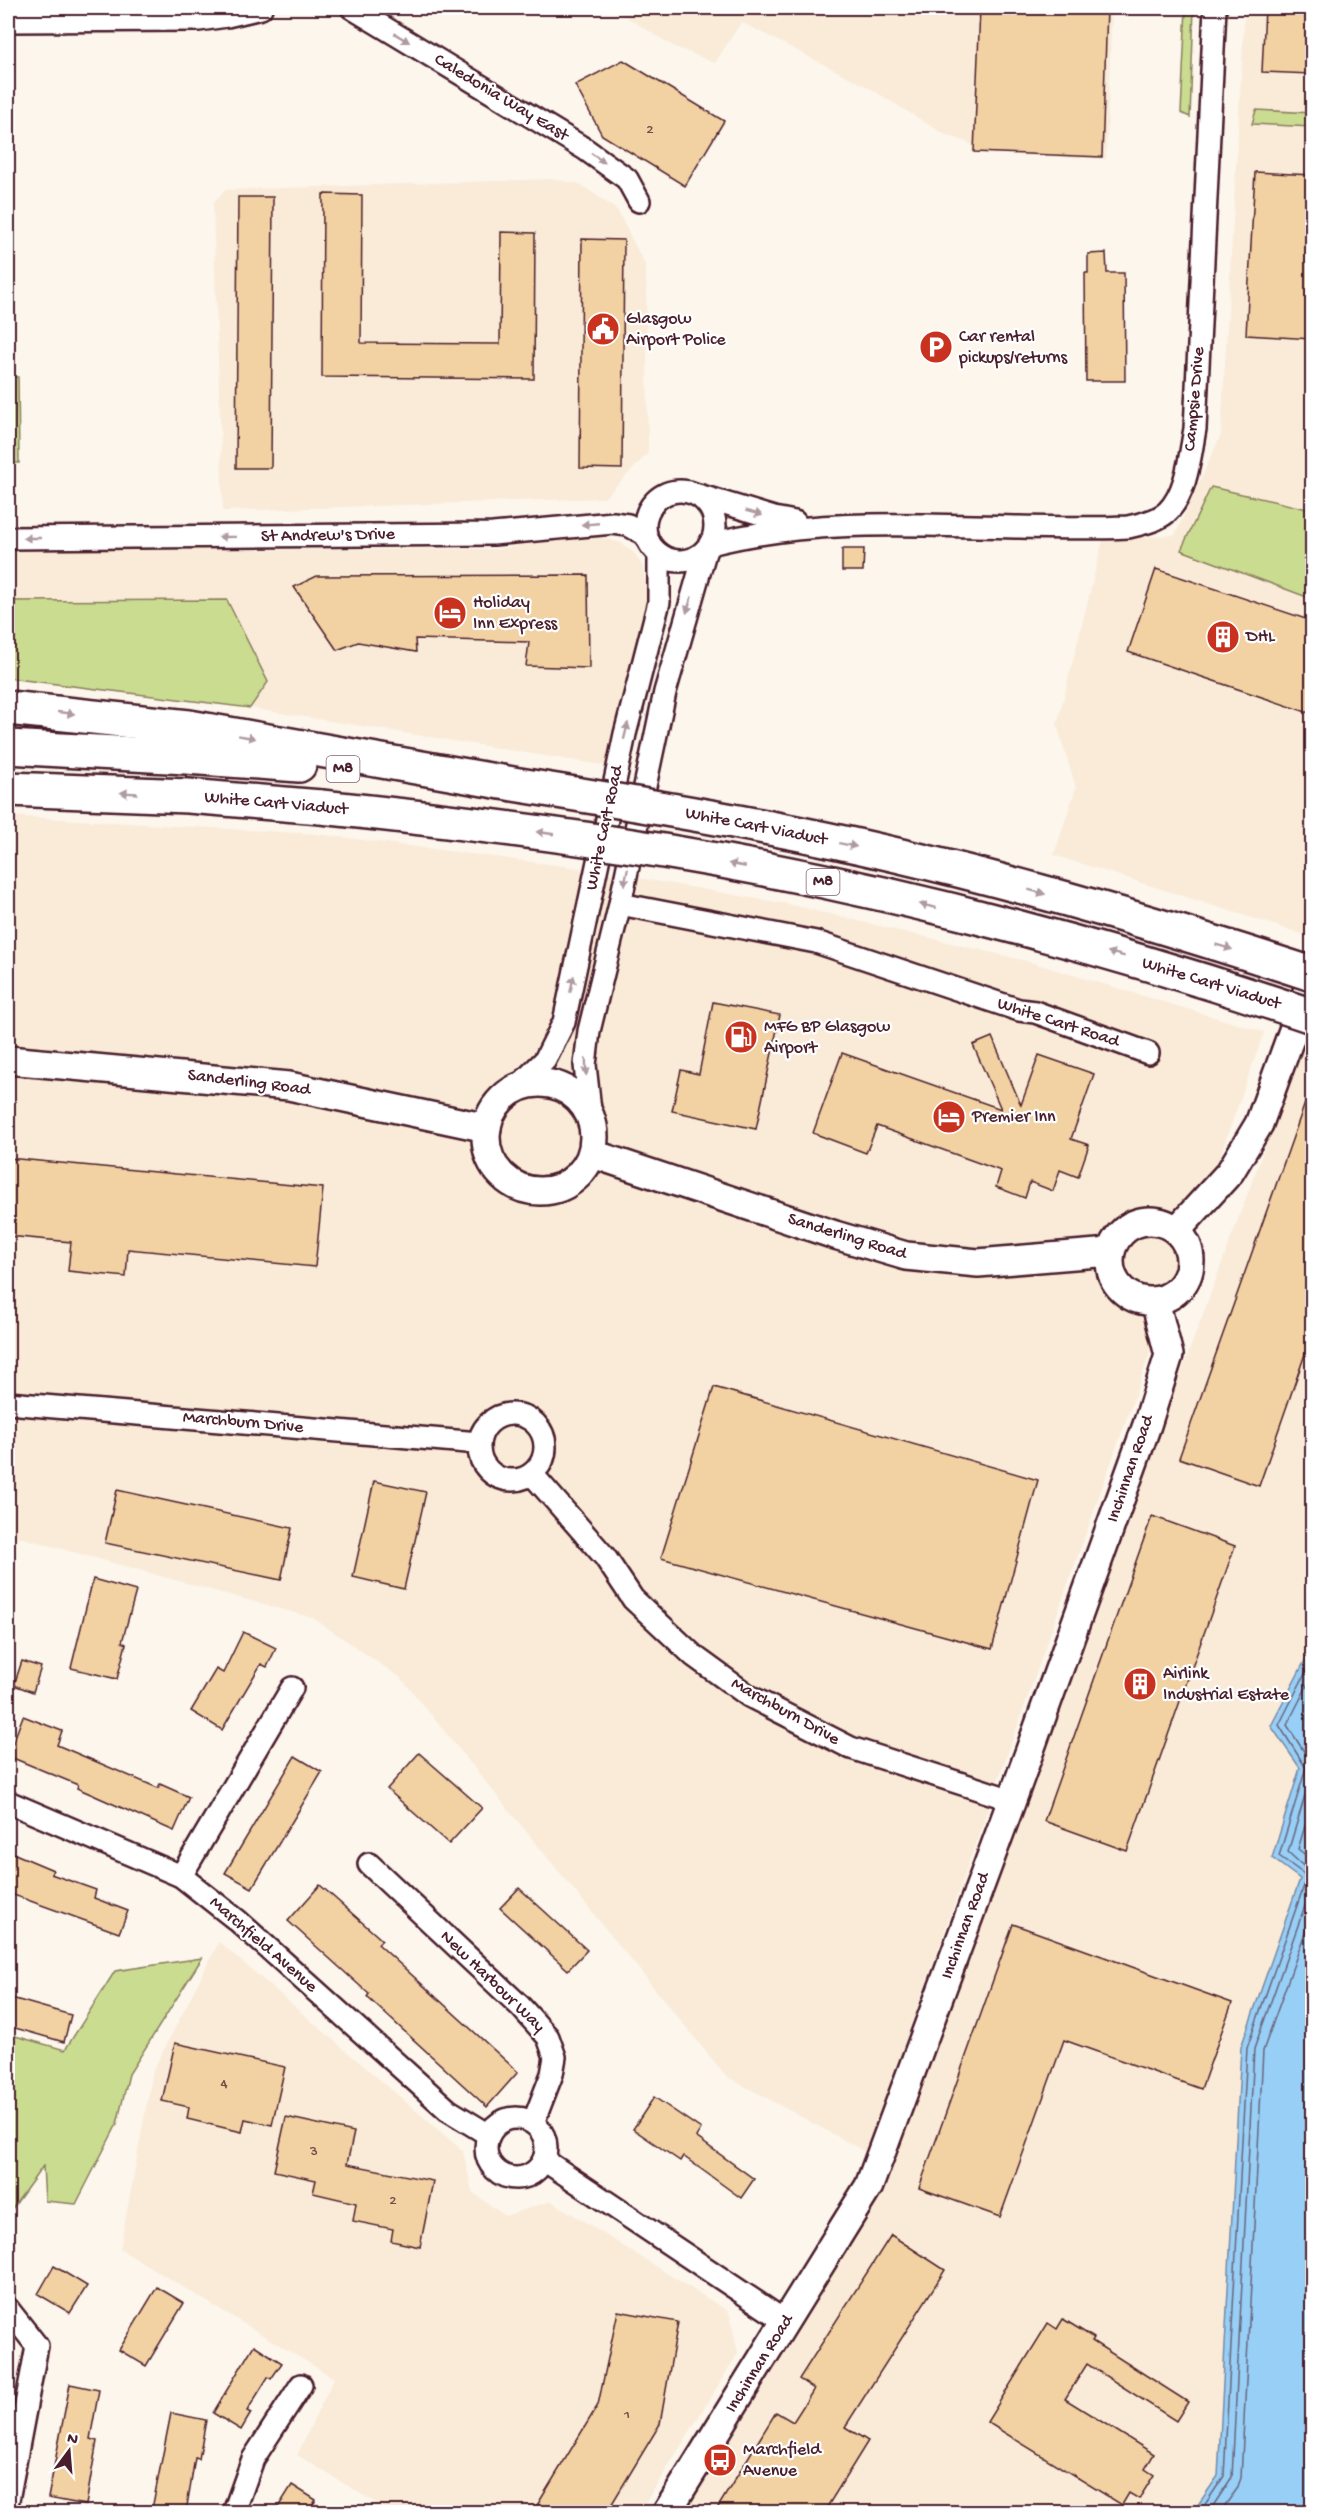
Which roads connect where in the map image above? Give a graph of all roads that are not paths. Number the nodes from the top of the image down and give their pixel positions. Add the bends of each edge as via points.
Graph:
1 (261, 8) edge
2 (352, 8) edge
3 (1215, 8) edge
4 (8, 21) edge
5 (639, 201) dead end
6 (698, 495) junction
7 (825, 527) junction
8 (646, 535) junction
9 (8, 538) edge
10 (708, 546) junction
11 (659, 554) junction
12 (8, 708) edge
13 (188, 742) junction
14 (8, 747) edge
15 (8, 789) edge
16 (620, 904) junction
17 (1312, 976) edge
18 (1312, 1016) edge
19 (1148, 1053) dead end
20 (8, 1060) edge
21 (517, 1088) junction
22 (591, 1119) junction
23 (487, 1128) junction
24 (593, 1154) junction
25 (1177, 1230) junction
26 (1110, 1252) junction
27 (1155, 1301) junction
28 (8, 1403) edge
29 (478, 1443) junction
30 (532, 1474) junction
31 (292, 1688) dead end
32 (1012, 1800) junction
33 (8, 1802) edge
34 (369, 1864) dead end
35 (181, 1876) junction
36 (533, 2123) junction
37 (489, 2135) junction
38 (543, 2160) junction
39 (8, 2309) edge
40 (786, 2322) junction
41 (301, 2385) dead end
42 (8, 2500) edge
43 (234, 2512) edge
44 (667, 2512) edge

1 - 4 street via 199,20
2 -> 5 street, Caledonia Way East via 585,149 627,179
3 - 7 street, Campsie Drive via 1195,429 1185,478 1167,512 1149,522 1096,529
6 -> 7 street, Campsie Drive via 774,518
6 - 8 street via 675,490 654,501 644,523
6 - 10 street via 715,522
7 - 10 street, Campsie Drive via 754,533
8 -> 9 street, St Andrew's Drive via 628,525 613,523 493,534
8 - 11 street
10 - 11 street via 682,561
10 -> 16 street, White Cart Road via 665,692
21 -> 11 street, White Cart Road via 545,1060 564,1022 625,734 659,602
12 -> 13 highway
13 - 14 highway
13 -> 17 highway, White Cart Viaduct / M8, bridge via 501,782 766,827 906,858 1103,910
18 -> 15 highway, White Cart Viaduct / M8, bridge via 1121,956 941,909 673,852 321,807 188,796
16 - 19 street, White Cart Road via 816,942 1035,1012
16 -> 22 street, White Cart Road via 589,1031 585,1065
17 - 25 street via 1259,1124 1230,1172
20 - 23 street, Sanderling Road via 289,1086
21 - 22 street via 556,1085 578,1098
21 - 23 street via 498,1103
22 - 24 street
23 - 24 street via 489,1154 495,1167 505,1179 533,1191 562,1187 575,1179
24 - 26 street, Sanderling Road via 906,1256 978,1263
25 - 26 street via 1154,1220 1140,1221 1121,1233
25 - 27 street via 1186,1241 1190,1272 1173,1294
26 - 27 street via 1113,1276 1120,1288 1141,1300
27 - 32 street, Inchinnan Road via 1169,1355
28 - 29 street, Marchburn Drive
29 - 30 street via 482,1461 497,1478 521,1479
29 - 30 street via 482,1432 498,1416 518,1414 528,1418 536,1424 545,1444 540,1465
30 - 32 street, Marchburn Drive via 605,1557 633,1599 694,1656 750,1696 851,1748
31 - 35 street
32 - 40 street, Inchinnan Road via 869,2186
33 - 35 street, Marchfield Avenue
34 - 36 street, New Harbour Way via 548,2037 555,2056 552,2074
35 - 37 street, Marchfield Avenue via 238,1921 448,2110
36 - 37 street via 524,2119 503,2121
36 - 38 street via 545,2140
37 - 38 street via 486,2153 503,2175 513,2178 531,2174
38 - 40 street
39 - 42 street via 37,2346
40 - 44 street, Inchinnan Road
41 - 43 street via 253,2459

